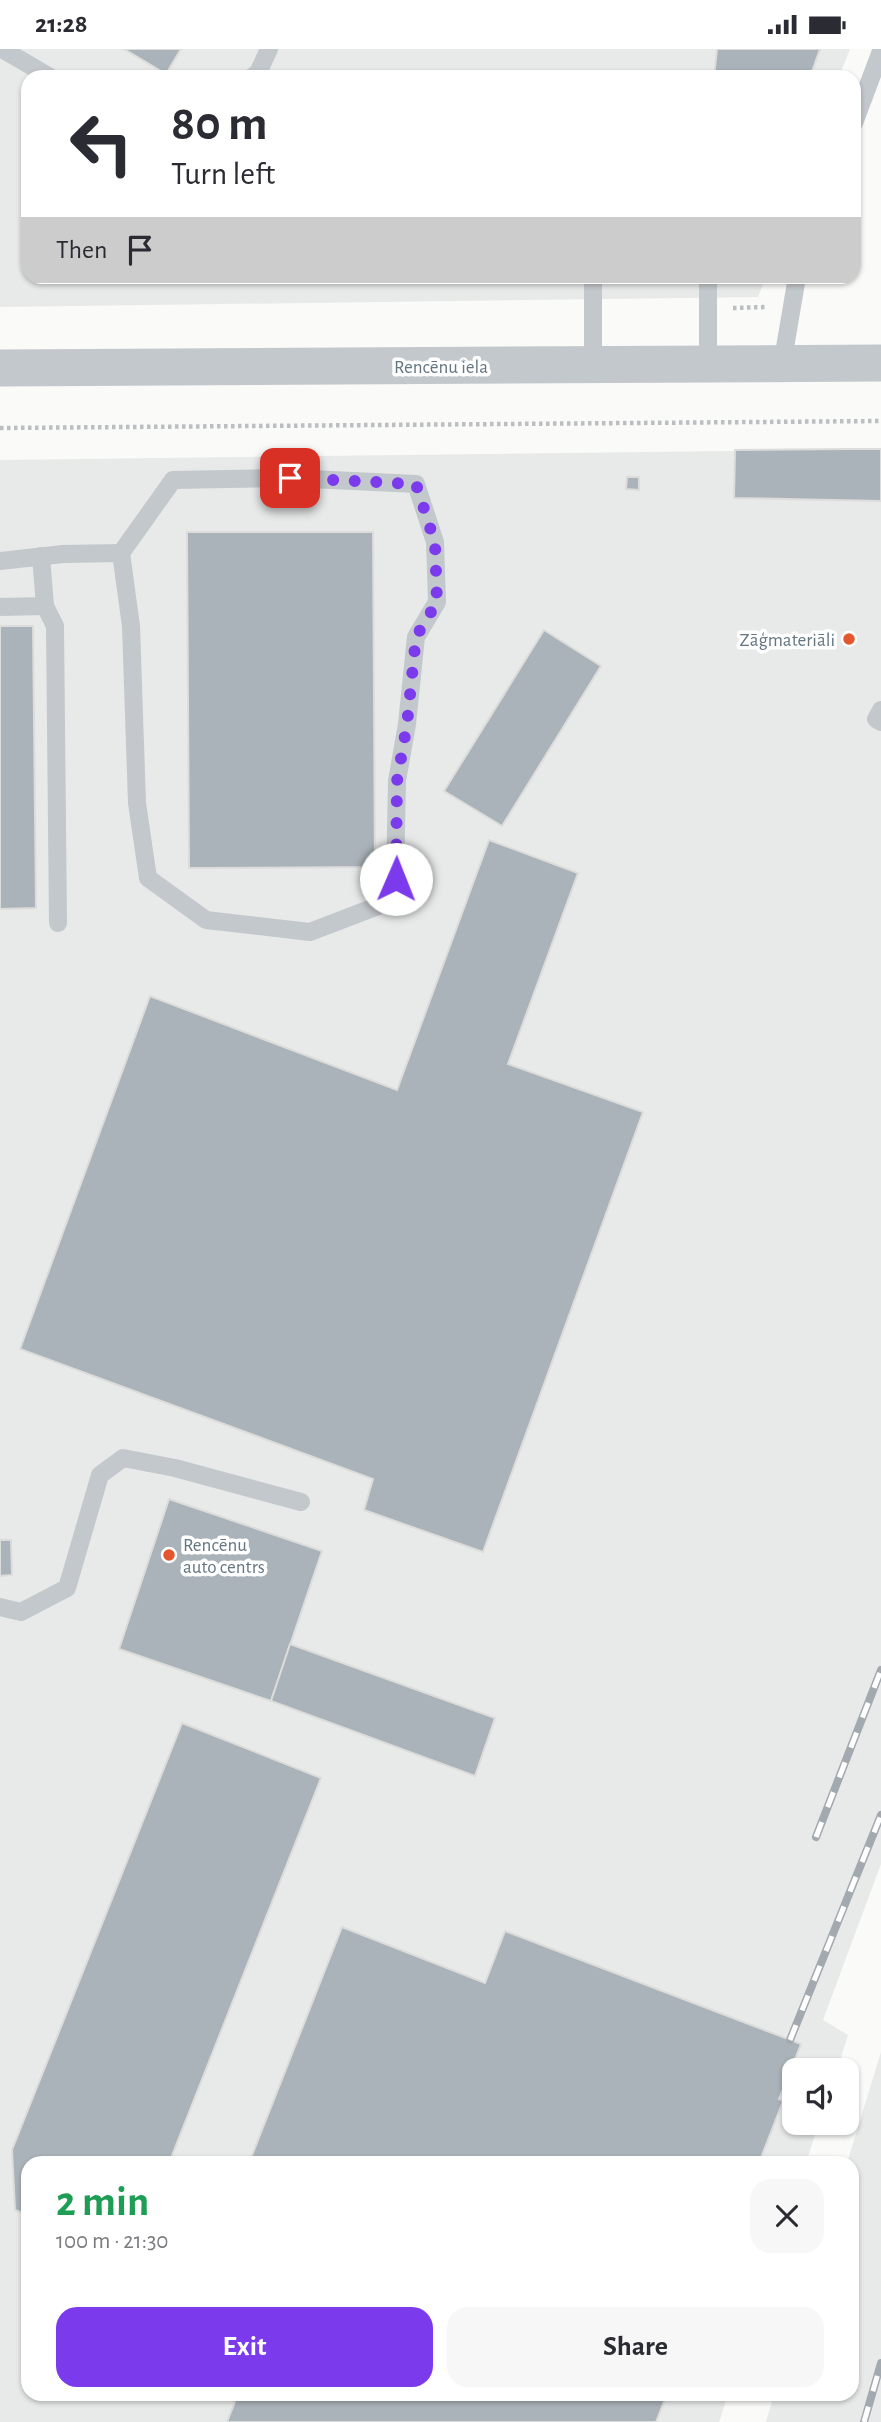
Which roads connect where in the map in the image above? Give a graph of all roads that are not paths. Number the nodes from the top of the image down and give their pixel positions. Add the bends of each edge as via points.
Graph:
1 (2, 49) edge
2 (269, 49) edge
3 (881, 51) edge
4 (38, 70) edge
5 (258, 70) edge
6 (861, 104) edge
7 (593, 284) edge
8 (708, 284) edge
9 (796, 284) edge
10 (881, 363) edge
11 (708, 365) junction
12 (782, 365) junction
13 (593, 366) junction
14 (0, 368) edge
15 (121, 552) junction
16 (41, 556) junction
17 (0, 561) edge
18 (45, 606) junction
19 (0, 607) edge
20 (881, 710) edge
21 (881, 722) edge
22 (58, 923) dead end
23 (300, 1501) dead end
24 (0, 1607) edge

1 - 4 lane
2 - 5 lane
3 - 6 lane
7 - 13 lane
8 - 11 lane
9 - 12 lane
10 - 12 street, Rencēnu iela
11 - 12 street, Rencēnu iela
11 - 13 street, Rencēnu iela
13 - 14 street, Rencēnu iela
15 - 15 lane via 173,480 290,478 416,484 435,543 437,602 416,637 397,781 396,879 383,904 310,932 297,931 206,920 148,878 137,803 131,626
15 - 16 lane
16 - 17 lane
16 - 18 lane
18 - 19 lane
18 - 22 lane via 55,626
20 - 21 lane via 876,719
23 - 24 lane via 123,1458 100,1475 66,1588 21,1612

